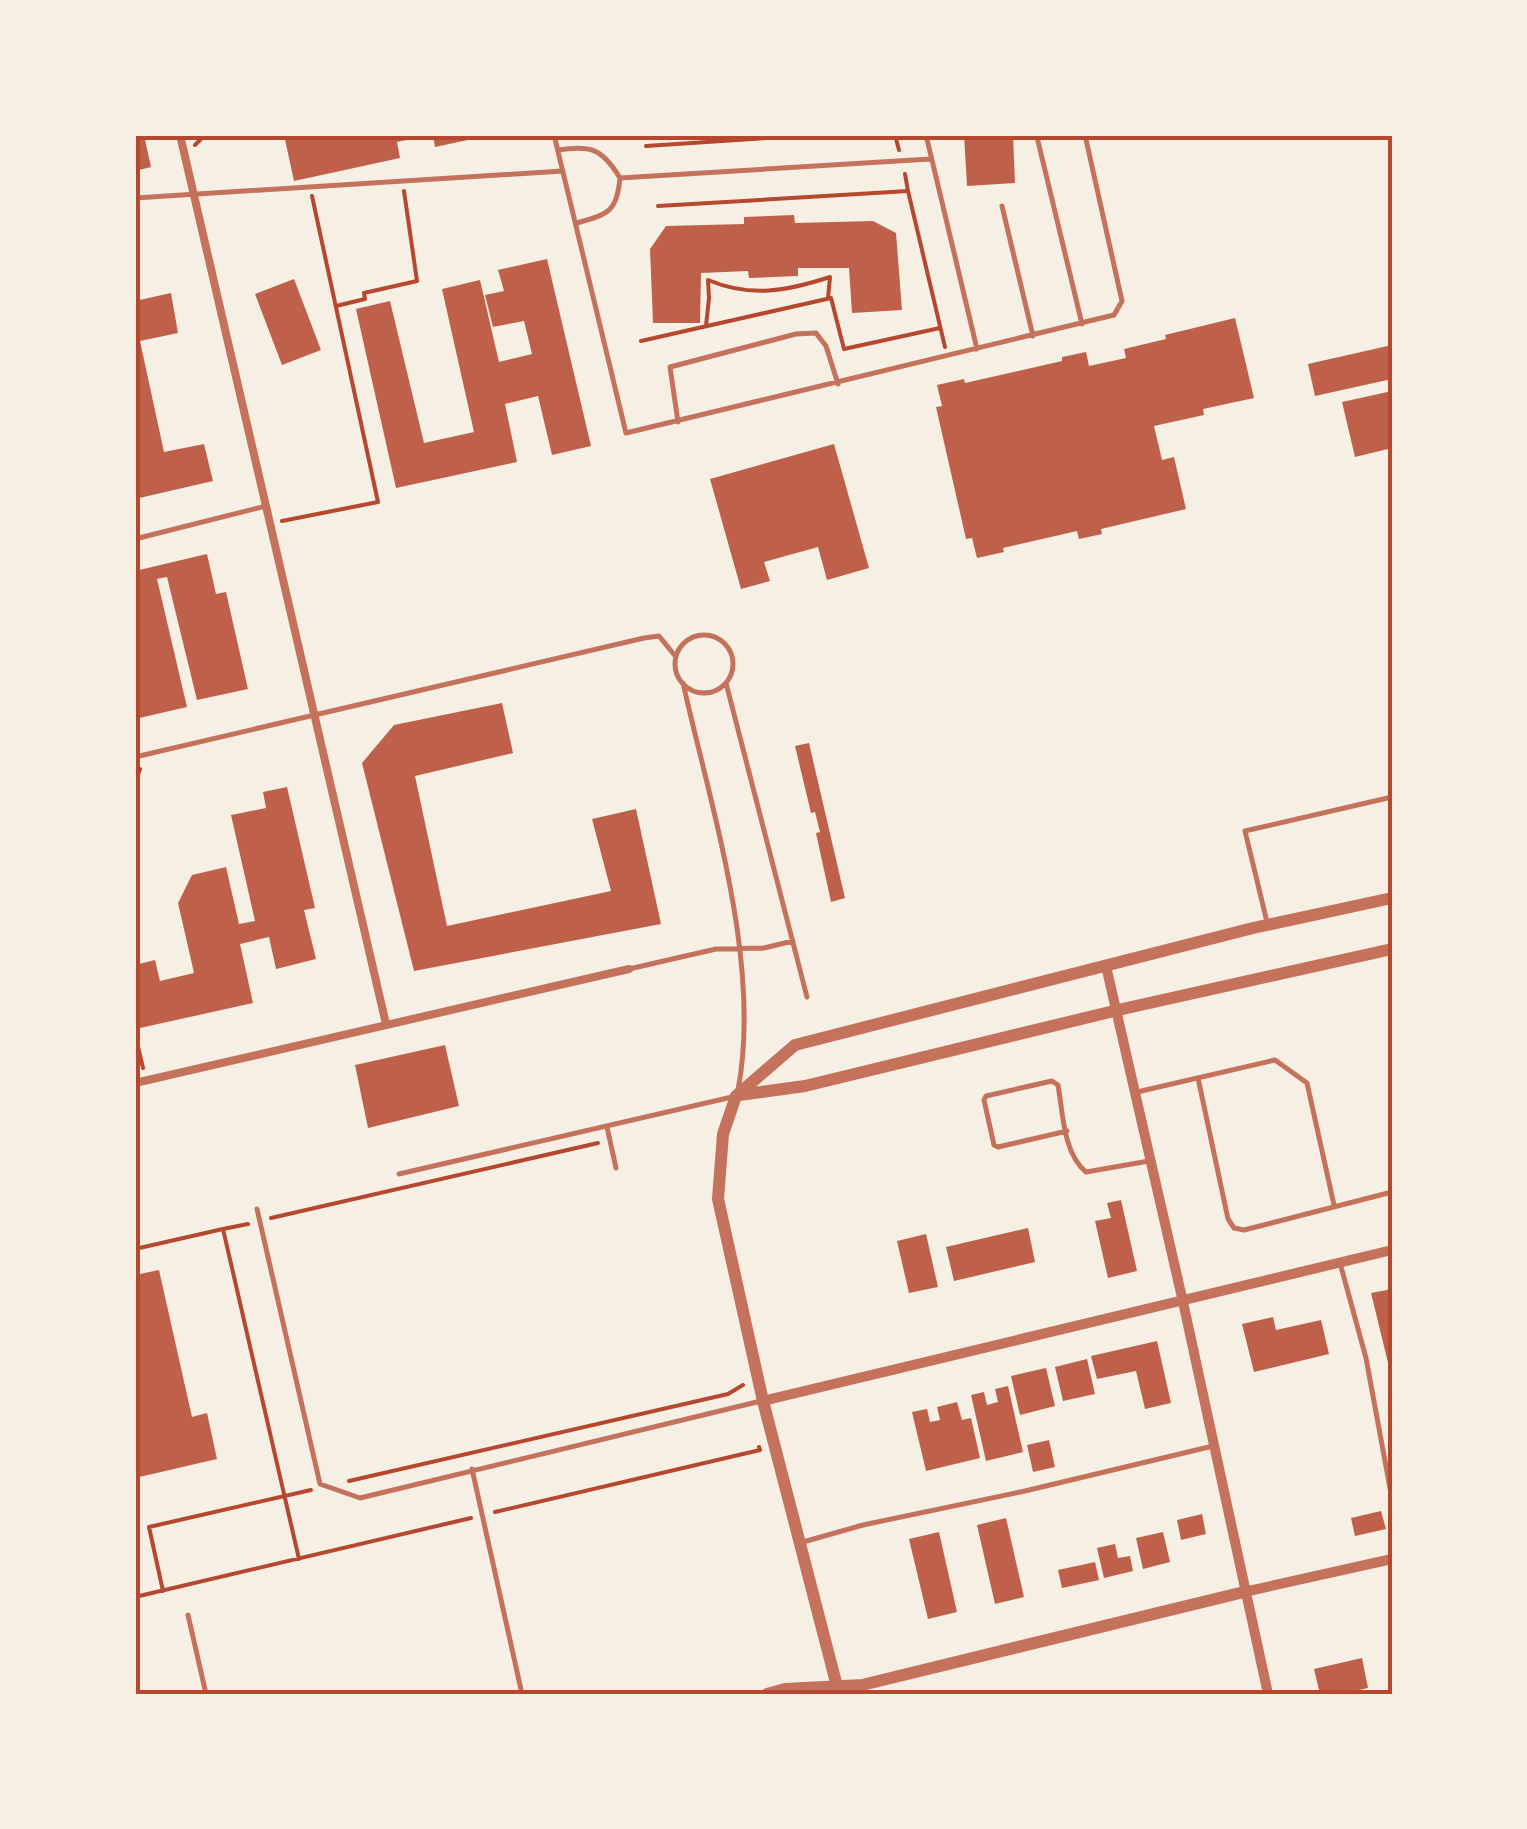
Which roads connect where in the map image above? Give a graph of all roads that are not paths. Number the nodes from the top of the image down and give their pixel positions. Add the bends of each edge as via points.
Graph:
1 (180, 135) edge
2 (554, 135) edge
3 (926, 135) edge
4 (1085, 135) edge
5 (1037, 136) edge
6 (558, 150) junction
7 (930, 159) junction
8 (563, 171) junction
9 (620, 178) junction
10 (194, 194) junction
11 (135, 198) edge
12 (1002, 206) dead end
13 (577, 223) junction
14 (1082, 324) junction
15 (1033, 336) junction
16 (977, 350) junction
17 (838, 384) junction
18 (678, 422) junction
19 (266, 506) junction
20 (135, 539) edge
21 (676, 657) junction
22 (682, 684) junction
23 (726, 684) junction
24 (314, 714) junction
25 (135, 757) edge
26 (1392, 798) edge
27 (1392, 898) edge
28 (1268, 925) junction
29 (794, 940) junction
30 (742, 949) junction
31 (1392, 949) edge
32 (1106, 966) junction
33 (630, 968) joint
34 (807, 997) dead end
35 (1118, 1010) junction
36 (386, 1024) junction
37 (1198, 1078) junction
38 (135, 1083) edge
39 (1137, 1092) junction
40 (736, 1096) junction
41 (607, 1126) junction
42 (1067, 1131) junction
43 (1152, 1160) junction
44 (616, 1168) dead end
45 (398, 1174) dead end
46 (1392, 1192) edge
47 (1334, 1207) junction
48 (257, 1209) dead end
49 (1392, 1250) edge
50 (1340, 1263) junction
51 (1184, 1302) junction
52 (756, 1403) junction
53 (1213, 1446) junction
54 (472, 1469) junction
55 (1392, 1499) edge
56 (799, 1543) junction
57 (1392, 1560) edge
58 (1244, 1592) junction
59 (188, 1615) dead end
60 (838, 1691) edge
61 (206, 1694) edge
62 (522, 1694) edge
63 (766, 1694) edge
64 (1268, 1694) edge

1 - 10 street
2 - 6 lane
3 - 7 lane
4 - 14 lane via 1122,302 1114,315
5 - 14 lane
6 - 8 lane
6 - 9 lane via 582,146 598,152
7 - 9 lane
7 - 16 lane
8 - 10 lane
8 - 13 lane
9 - 13 lane via 618,200 608,213
10 - 11 lane
10 - 19 street
12 - 15 lane
13 - 18 lane via 626,433
14 - 15 lane
15 - 16 lane
16 - 17 lane
17 - 18 lane
17 - 18 lane via 816,334 796,334 670,367
19 - 20 lane
19 - 24 street
21 - 22 lane
21 - 23 lane via 694,636 713,636 732,656
21 - 24 lane via 659,636 644,638
22 - 23 lane via 709,692
22 - 30 lane
23 - 29 lane
24 - 25 lane
24 - 36 street
26 - 28 lane via 1245,831
27 - 28 street
28 - 32 street
29 - 30 lane
29 - 34 lane
30 - 33 lane
30 - 40 lane via 744,1028
31 - 35 street
32 - 35 street
32 - 40 street via 795,1045
33 - 36 street
35 - 39 street
35 - 40 street via 805,1086
36 - 38 street
37 - 39 lane
37 - 47 lane via 1275,1060 1307,1083
37 - 47 lane via 1234,1228
39 - 43 street
40 - 41 lane
40 - 52 street via 723,1134 718,1199
41 - 44 lane
41 - 45 lane
42 - 42 lane via 1052,1081 984,1100 998,1147
42 - 43 lane via 1086,1172
43 - 51 street
46 - 47 lane
48 - 54 lane via 320,1484 360,1498
49 - 50 street
50 - 51 street
50 - 55 lane
51 - 52 street
51 - 53 street
52 - 54 lane
52 - 56 street
53 - 56 lane
53 - 58 street
54 - 62 lane
56 - 60 street
57 - 58 street
58 - 60 street
58 - 64 street
59 - 61 lane
60 - 63 street

